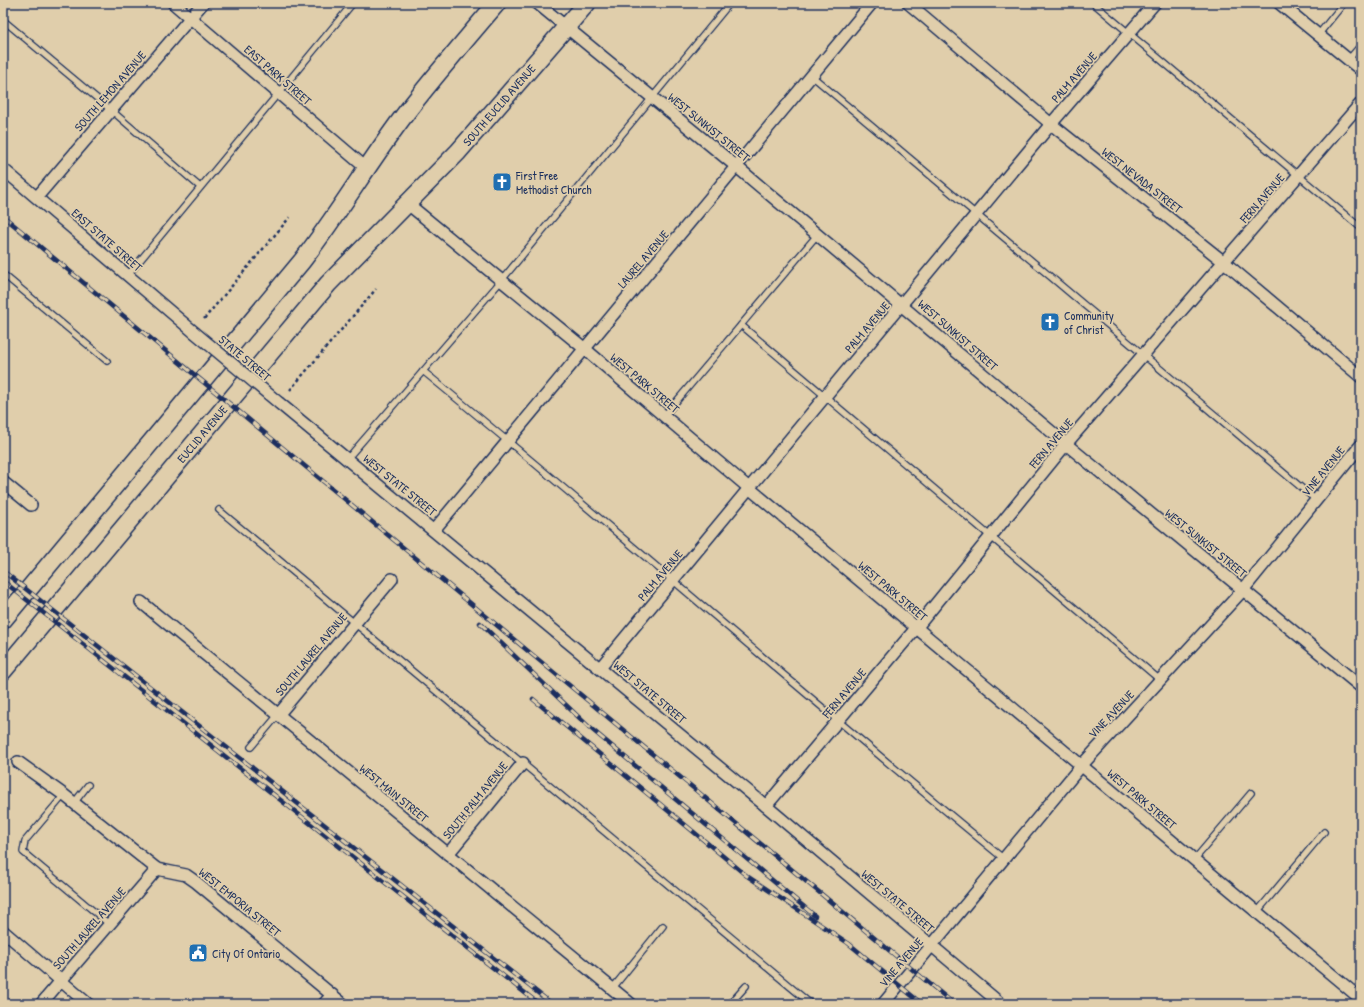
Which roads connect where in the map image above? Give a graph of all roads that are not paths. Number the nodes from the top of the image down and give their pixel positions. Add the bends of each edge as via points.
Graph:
1 (173, 3) edge
2 (203, 3) edge
3 (353, 3) edge
4 (496, 3) edge
5 (586, 3) edge
6 (730, 3) edge
7 (872, 3) edge
8 (908, 3) edge
9 (1092, 3) edge
10 (1155, 3) edge
11 (1344, 3) edge
12 (537, 4) edge
13 (1283, 4) edge
14 (191, 18) junction
15 (3, 20) edge
16 (566, 27) junction
17 (1129, 34) junction
18 (1318, 35) junction
19 (1361, 45) edge
20 (1348, 60) junction
21 (1361, 70) edge
22 (812, 76) junction
23 (278, 92) junction
24 (653, 98) junction
25 (1361, 103) edge
26 (111, 110) junction
27 (1051, 124) junction
28 (737, 167) junction
29 (3, 168) edge
30 (366, 168) junction
31 (1298, 175) junction
32 (200, 187) junction
33 (37, 196) junction
34 (408, 204) junction
35 (977, 215) junction
36 (1361, 228) edge
37 (818, 234) junction
38 (1224, 262) junction
39 (3, 274) edge
40 (128, 275) junction
41 (501, 281) junction
42 (902, 305) junction
43 (741, 325) junction
44 (194, 332) joint
45 (585, 349) junction
46 (1143, 355) junction
47 (107, 361) dead end
48 (423, 371) junction
49 (1361, 377) edge
50 (826, 396) junction
51 (279, 403) joint
52 (664, 416) junction
53 (508, 440) junction
54 (1066, 444) junction
55 (1361, 445) edge
56 (347, 459) junction
57 (3, 482) edge
58 (749, 488) junction
59 (1316, 500) junction
60 (31, 505) dead end
61 (220, 510) dead end
62 (434, 530) junction
63 (991, 537) junction
64 (392, 579) dead end
65 (672, 581) junction
66 (1243, 590) junction
67 (141, 602) dead end
68 (3, 620) edge
69 (355, 623) junction
70 (917, 627) junction
71 (600, 668) junction
72 (3, 671) edge
73 (1160, 680) junction
74 (1361, 687) edge
75 (278, 715) junction
76 (838, 721) junction
77 (251, 747) dead end
78 (18, 762) dead end
79 (523, 763) junction
80 (1081, 766) junction
81 (88, 786) dead end
82 (1251, 793) dead end
83 (64, 795) junction
84 (74, 803) junction
85 (766, 806) junction
86 (1324, 832) dead end
87 (448, 854) junction
88 (1004, 858) junction
89 (1194, 860) junction
90 (157, 869) junction
91 (1257, 912) junction
92 (109, 924) junction
93 (663, 926) dead end
94 (3, 931) edge
95 (931, 946) junction
96 (61, 981) junction
97 (746, 986) dead end
98 (612, 989) junction
99 (332, 995) junction
100 (1361, 999) edge
101 (41, 1004) edge
102 (88, 1004) edge
103 (324, 1004) edge
104 (343, 1004) edge
105 (631, 1004) edge
106 (730, 1004) edge
107 (811, 1004) edge
108 (883, 1004) edge
109 (1001, 1004) edge

1 - 14 street, EAST PARK STREET
2 - 14 street, SOUTH LEMON AVENUE
3 - 23 lane
4 - 30 main road via 409,109
5 - 16 main road, SOUTH EUCLID AVENUE
6 - 24 lane
7 - 22 street, LAUREL AVENUE
8 - 27 street, WEST NEVADA STREET
9 - 17 lane
10 - 17 street, PALM AVENUE
11 - 18 lane
12 - 16 street, WEST SUNKIST STREET
13 - 18 street
14 - 23 street, EAST PARK STREET
14 - 26 street, SOUTH LEMON AVENUE
15 - 26 lane
16 - 24 street, WEST SUNKIST STREET
16 - 34 main road, SOUTH EUCLID AVENUE via 458,152
17 - 27 street, PALM AVENUE
17 - 31 lane
18 - 20 street
19 - 20 lane
20 - 21 street
22 - 28 street, LAUREL AVENUE
22 - 35 lane
23 - 30 street, EAST PARK STREET
23 - 32 lane
24 - 28 street, WEST SUNKIST STREET
24 - 41 lane
25 - 31 street, FERN AVENUE
26 - 32 lane
26 - 33 street, SOUTH LEMON AVENUE
27 - 35 street, PALM AVENUE
27 - 38 street, WEST NEVADA STREET
28 - 37 street, WEST SUNKIST STREET
28 - 45 street, LAUREL AVENUE
29 - 33 street, EAST STATE STREET
30 - 68 main road via 329,226 302,261
31 - 36 lane
31 - 38 street, FERN AVENUE
32 - 40 lane
33 - 40 street, EAST STATE STREET
34 - 41 street, WEST PARK STREET
34 - 72 main road, EUCLID AVENUE via 328,284
35 - 42 street, PALM AVENUE
35 - 46 lane
37 - 42 street, WEST SUNKIST STREET
37 - 43 lane
38 - 46 street, FERN AVENUE
38 - 49 street, WEST NEVADA STREET
39 - 47 lane
40 - 44 street, EAST STATE STREET
41 - 45 street, WEST PARK STREET
41 - 48 lane
42 - 50 street, PALM AVENUE
42 - 54 street, WEST SUNKIST STREET
43 - 50 lane
43 - 52 lane
44 - 51 street, STATE STREET, bridge
45 - 52 street, WEST PARK STREET
45 - 53 street, LAUREL AVENUE
46 - 54 street, FERN AVENUE
46 - 59 lane
48 - 53 lane
48 - 56 lane
50 - 58 street, PALM AVENUE
50 - 63 lane
51 - 56 street, WEST STATE STREET
52 - 58 street, WEST PARK STREET
53 - 62 street, LAUREL AVENUE
53 - 65 lane
54 - 63 street, FERN AVENUE
54 - 66 street, WEST SUNKIST STREET
55 - 59 street, VINE AVENUE
56 - 62 street, WEST STATE STREET
57 - 60 street
58 - 65 street, PALM AVENUE
58 - 70 street, WEST PARK STREET
59 - 66 street, VINE AVENUE
61 - 69 lane
62 - 71 street, WEST STATE STREET
63 - 70 street, FERN AVENUE
63 - 73 lane
64 - 69 street, SOUTH LAUREL AVENUE
65 - 71 street, PALM AVENUE
65 - 76 lane
66 - 73 street, VINE AVENUE
66 - 74 street, WEST SUNKIST STREET
67 - 75 street, WEST MAIN STREET
69 - 75 street, SOUTH LAUREL AVENUE
69 - 79 lane
70 - 76 street, FERN AVENUE
70 - 80 street, WEST PARK STREET
71 - 85 street, WEST STATE STREET
73 - 80 street, VINE AVENUE
75 - 77 lane, SOUTH LAUREL AVENUE
75 - 87 street, WEST MAIN STREET
76 - 85 street, FERN AVENUE
76 - 88 lane
78 - 83 street, WEST EMPORIA STREET
79 - 87 street, SOUTH PALM AVENUE
79 - 107 lane
80 - 88 street, VINE AVENUE
80 - 89 street, WEST PARK STREET
81 - 84 lane
82 - 89 lane
83 - 84 street, WEST EMPORIA STREET
83 - 92 lane via 25,841 23,852
84 - 90 street, WEST EMPORIA STREET
85 - 95 street, WEST STATE STREET
86 - 91 lane
87 - 98 street, WEST MAIN STREET
88 - 95 street, VINE AVENUE
89 - 91 street, WEST PARK STREET
90 - 92 street, SOUTH LAUREL AVENUE
90 - 99 street, WEST EMPORIA STREET via 186,875 196,882
91 - 100 street, WEST PARK STREET
92 - 96 street, SOUTH LAUREL AVENUE
93 - 98 lane
94 - 96 street
95 - 108 street, VINE AVENUE
95 - 109 street, WEST STATE STREET
96 - 101 street, SOUTH LAUREL AVENUE
96 - 102 street
97 - 106 lane
98 - 105 street, WEST MAIN STREET
99 - 103 street
99 - 104 street, WEST EMPORIA STREET

